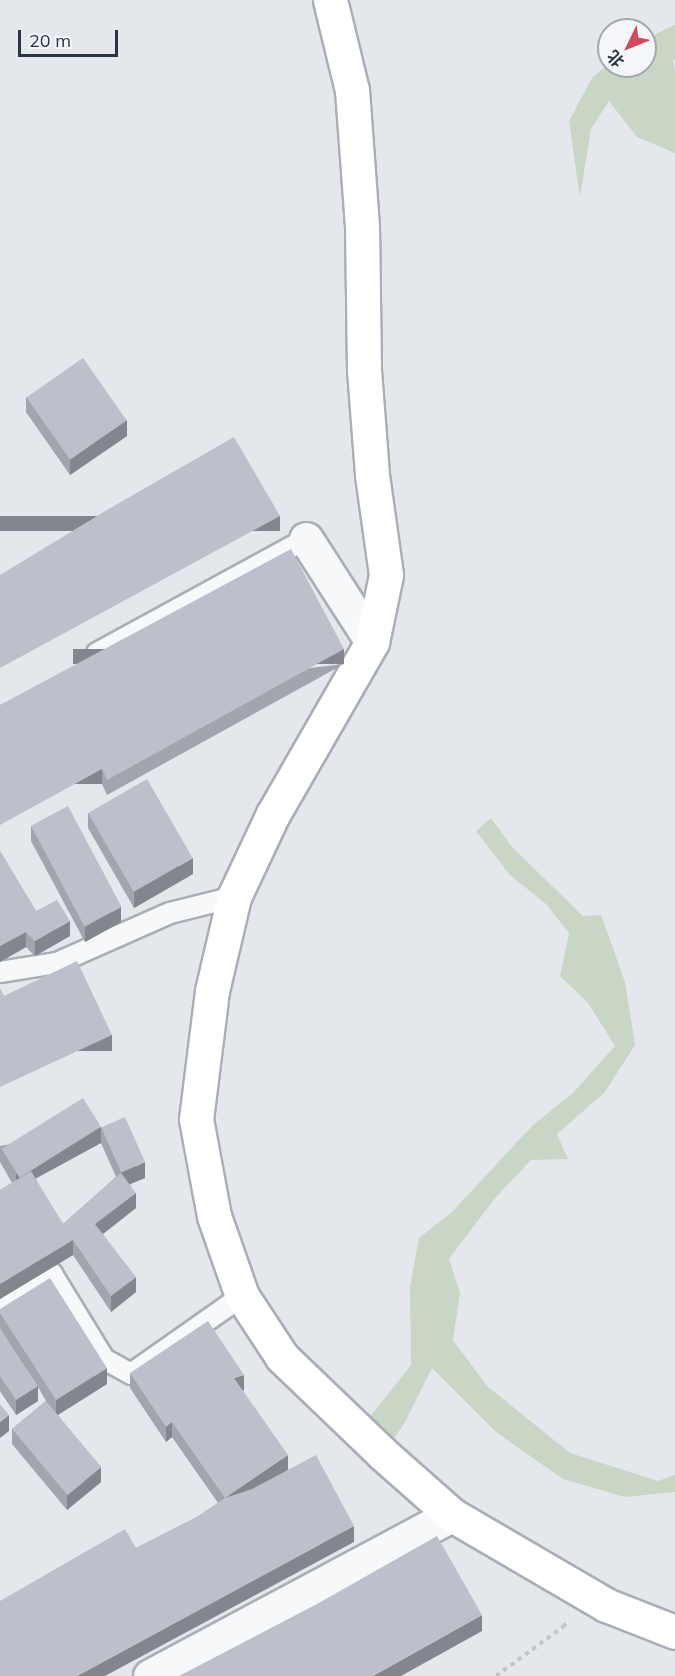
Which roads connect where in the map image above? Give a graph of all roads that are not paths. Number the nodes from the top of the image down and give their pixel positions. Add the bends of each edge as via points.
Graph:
1 (330, 0) edge
2 (306, 540) joint
3 (372, 642) junction
4 (82, 662) edge
5 (234, 897) junction
6 (0, 972) edge
7 (242, 1296) junction
8 (0, 1305) edge
9 (452, 1515) junction
10 (675, 1632) edge
11 (150, 1676) edge

1 - 3 street via 352,90 362,225 364,370 372,475 386,575
2 - 3 street
2 - 4 lane
3 - 5 street via 273,814
5 - 6 lane via 170,913 57,963
5 - 7 street via 212,991 196,1119 214,1216
7 - 8 lane via 131,1374 104,1359 52,1274
7 - 9 street via 282,1357 358,1432
9 - 10 street via 606,1605
9 - 11 street

